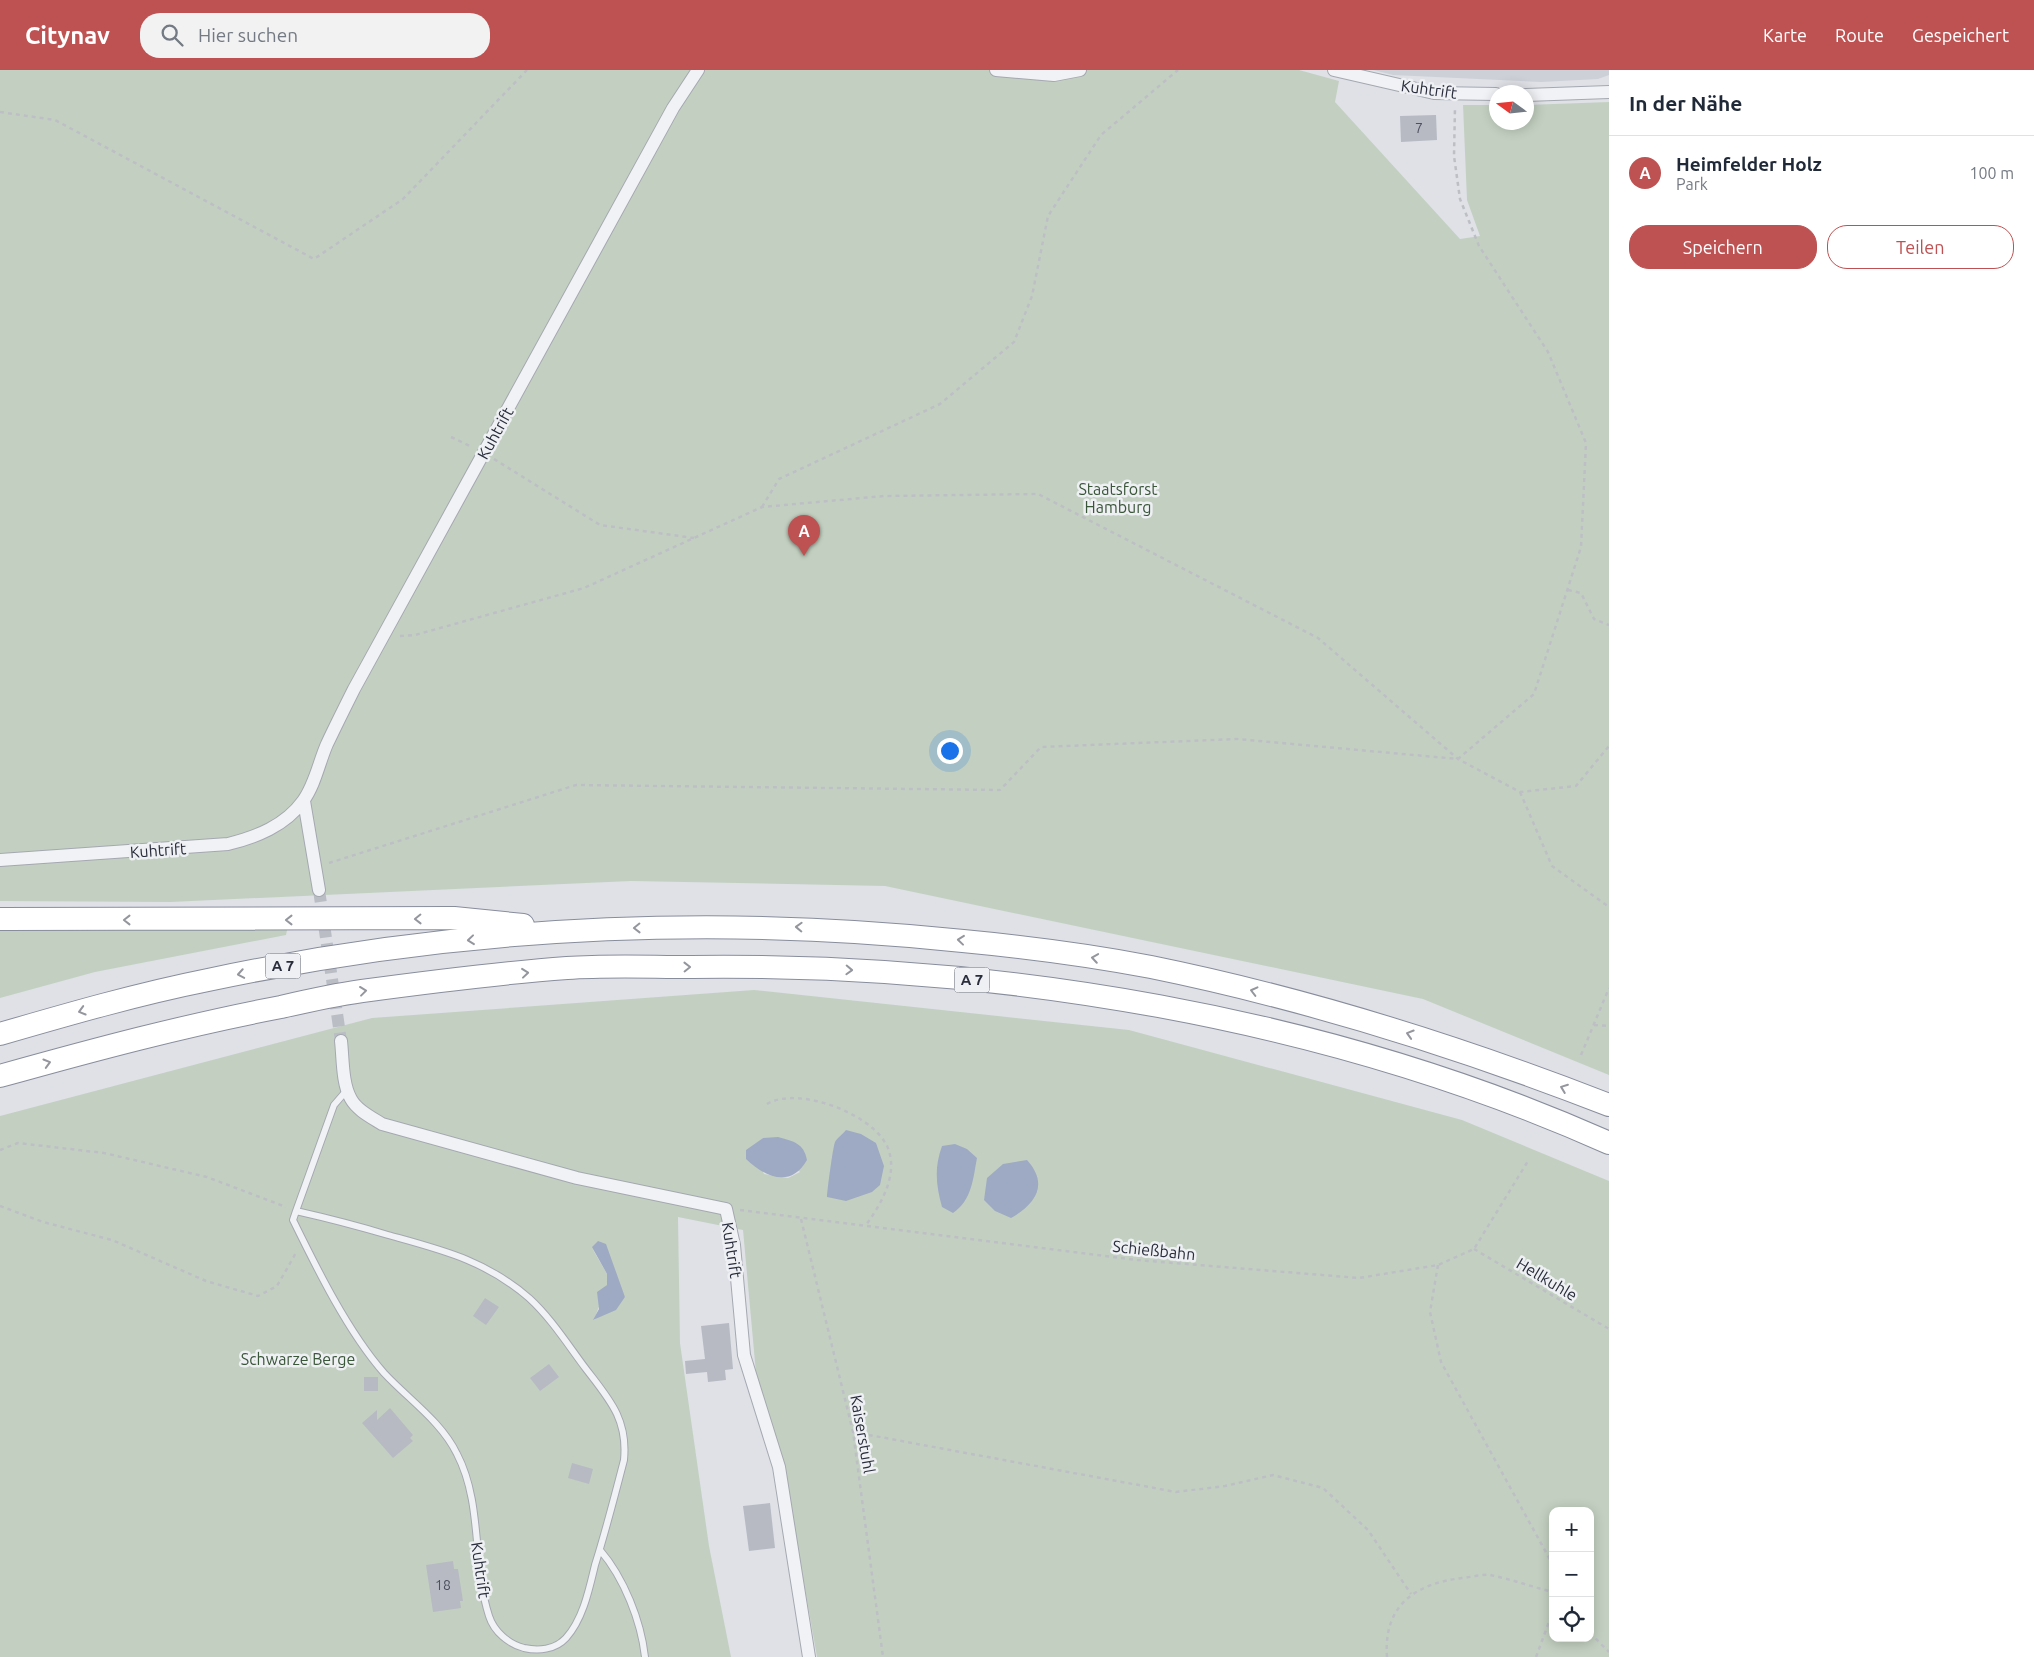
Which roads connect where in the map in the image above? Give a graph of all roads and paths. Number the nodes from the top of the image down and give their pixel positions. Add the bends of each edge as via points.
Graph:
1 (527, 70) edge
2 (698, 70) edge
3 (996, 70) edge
4 (1080, 70) edge
5 (1178, 70) edge
6 (1334, 70) edge
7 (1609, 92) edge
8 (1455, 93) junction
9 (1489, 94) edge
10 (1534, 95) edge
11 (0, 112) edge
12 (451, 437) dead end
13 (484, 453) junction
14 (762, 507) junction
15 (694, 538) junction
16 (1568, 589) junction
17 (1609, 626) edge
18 (387, 630) junction
19 (1609, 746) edge
20 (1458, 759) junction
21 (1520, 792) junction
22 (304, 801) junction
23 (0, 860) edge
24 (316, 867) junction
25 (319, 890) tunnel mouth
26 (1609, 907) edge
27 (0, 920) edge
28 (571, 929) junction
29 (1609, 988) edge
30 (1594, 1025) junction
31 (1609, 1026) edge
32 (0, 1034) edge
33 (341, 1041) tunnel mouth
34 (1581, 1055) dead end
35 (0, 1076) edge
36 (347, 1090) junction
37 (767, 1104) dead end
38 (1609, 1105) edge
39 (1609, 1143) edge
40 (0, 1150) edge
41 (1528, 1161) dead end
42 (0, 1206) edge
43 (726, 1209) junction
44 (296, 1211) junction
45 (801, 1218) junction
46 (866, 1225) junction
47 (298, 1230) junction
48 (1474, 1249) junction
49 (1438, 1266) junction
50 (1609, 1329) edge
51 (853, 1432) junction
52 (600, 1550) junction
53 (1549, 1558) edge
54 (1549, 1591) edge
55 (1411, 1594) junction
56 (1549, 1622) edge
57 (1594, 1637) edge
58 (1609, 1652) edge
59 (645, 1657) edge
60 (809, 1657) edge
61 (883, 1657) edge
62 (1387, 1657) edge
63 (1536, 1657) edge

1 - 11 path via 403,199 314,259 54,120
2 - 13 street, Kuhtrift via 673,108
3 - 4 street via 1054,75
5 - 14 path via 1101,135 1048,216 1032,296 1014,342 940,404 779,479
6 - 8 street, Kuhtrift via 1434,93
7 - 10 street
8 - 9 street, Kuhtrift
8 - 16 path via 1454,156 1460,199 1479,246 1548,352 1586,443 1581,547
12 - 13 path
13 - 15 path via 600,525
13 - 18 street, Kuhtrift
14 - 15 path
14 - 20 path via 884,496 1038,494 1318,638
15 - 18 path via 584,588 415,635 403,636
16 - 17 path via 1581,593 1594,619
16 - 20 path via 1534,694
18 - 22 street, Kuhtrift via 342,713
19 - 21 path via 1576,786
20 - 21 path
20 - 24 path via 1237,739 1041,747 1000,790 576,785
21 - 26 path via 1552,866
22 - 23 street, Kuhtrift via 268,831 228,844
22 - 24 street
24 - 25 street
28 -> 27 highway via 454,918
28 -> 32 highway, A 7 via 356,953 207,980
38 -> 28 highway, A 7 via 1508,1066 1343,1014 1148,966 1000,944 802,927
29 - 30 path
30 - 31 path
30 - 34 path
33 - 36 street, Kuhtrift
35 -> 39 highway, A 7 via 167,1031 358,991 569,968 738,966 885,971 1131,1001 1264,1029 1376,1059 1492,1096
36 - 43 street, Kuhtrift via 360,1110 392,1128 577,1178
36 - 44 lane, Kuhtrift via 334,1106
37 - 46 path via 775,1099 823,1101 858,1118 884,1140 891,1168 887,1190
40 - 44 path via 18,1143 104,1153 207,1177
41 - 48 path
42 - 47 path via 43,1222 112,1240 206,1281 258,1296 278,1286 292,1263 300,1245
43 - 45 path, Schießbahn
43 - 60 street, Kuhtrift via 734,1245 744,1355 779,1467
44 - 47 lane, Kuhtrift via 294,1220
44 - 52 lane, Kuhtrift via 466,1258 502,1279 545,1315 612,1404 623,1425 624,1460
45 - 46 path, Schießbahn
45 - 51 path, Kaiserstuhl
46 - 49 path, Schießbahn via 1137,1260 1256,1271 1359,1278
47 - 52 lane, Kuhtrift via 340,1306 378,1364 431,1419 457,1454 471,1498 489,1618 506,1640 537,1650 554,1647 566,1639 584,1606
48 - 49 path, Schießbahn
48 - 50 path, Hellkuhle
49 - 53 path via 1430,1312 1441,1362
51 - 55 path via 1176,1492 1225,1486 1273,1475 1323,1488 1368,1530
51 - 61 path, Kaiserstuhl
52 - 59 lane via 633,1608
54 - 55 path via 1488,1575 1442,1580
55 - 62 path via 1393,1614 1386,1644
56 - 63 path
57 - 58 path

